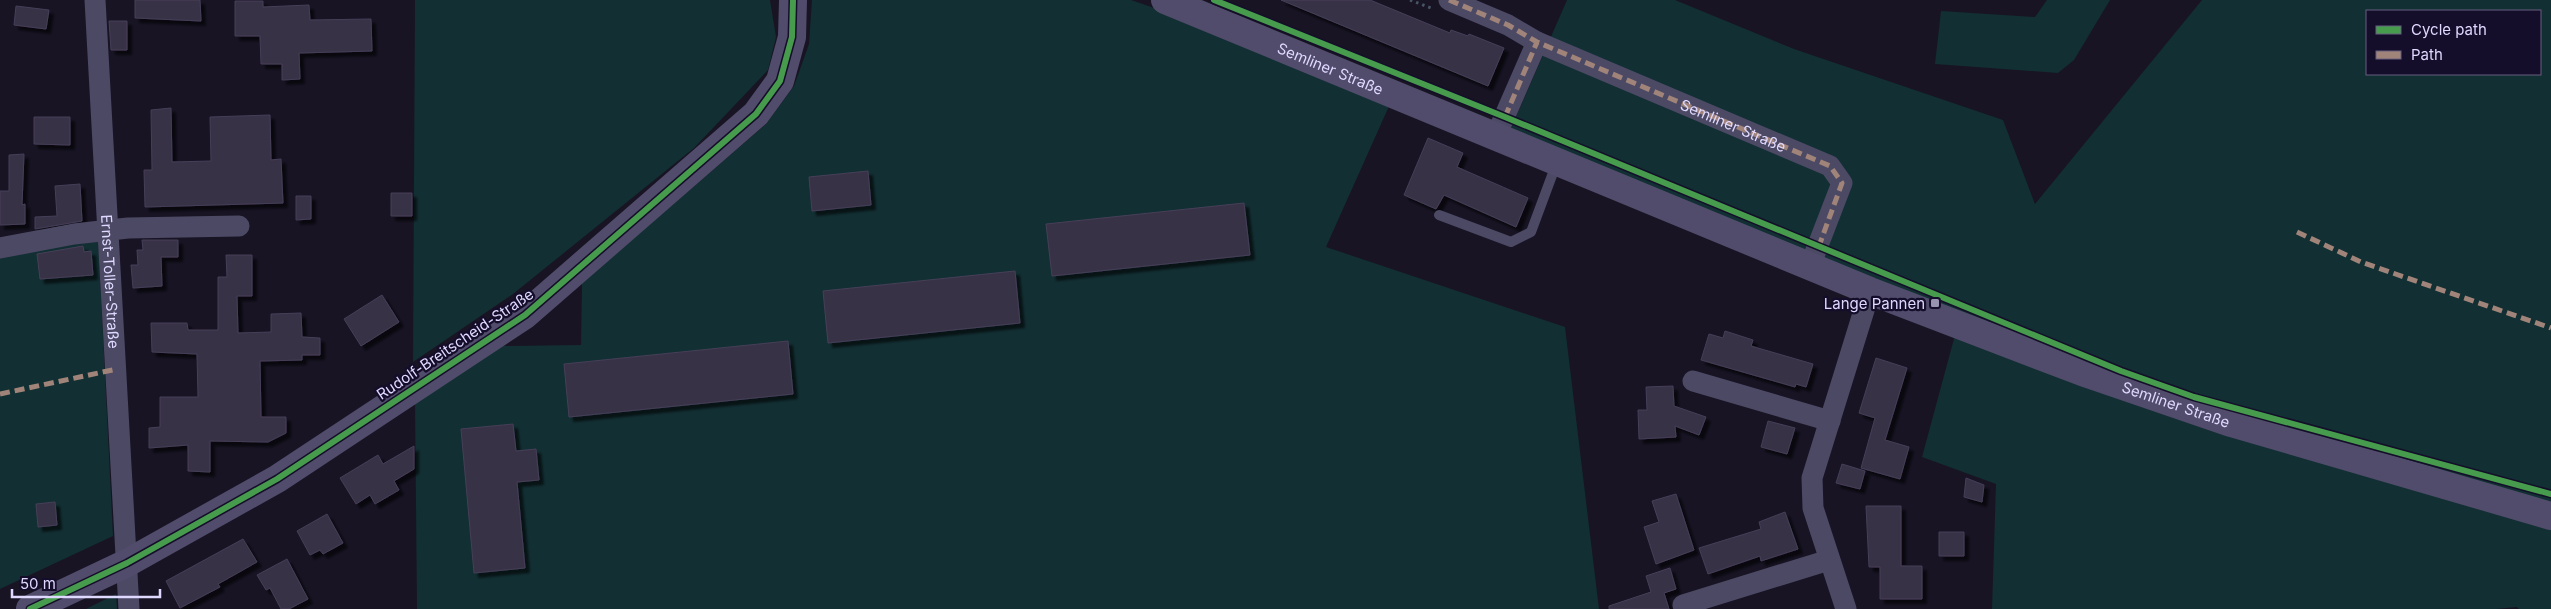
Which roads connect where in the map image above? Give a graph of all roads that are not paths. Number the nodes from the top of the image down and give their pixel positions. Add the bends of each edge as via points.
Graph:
1 (95, 0) edge
2 (793, 0) edge
3 (1449, 0) edge
4 (1181, 3) edge
5 (1538, 42) junction
6 (1501, 126) junction
7 (1558, 161) junction
8 (1439, 215) dead end
9 (239, 226) dead end
10 (108, 230) junction
11 (0, 248) edge
12 (1810, 266) junction
13 (1870, 291) junction
14 (1693, 381) dead end
15 (1830, 421) junction
16 (2551, 516) edge
17 (1828, 560) junction
18 (127, 563) junction
19 (1683, 605) dead end
20 (30, 609) edge
21 (129, 609) edge
22 (1846, 609) edge

1 - 10 street, Ernst-Toller-Straße
2 - 18 street, Rudolf-Breitscheid-Straße via 792,37 780,81 756,114 526,315 277,479
3 - 5 street, Semliner Straße via 1508,25
4 - 6 street, Semliner Straße
5 - 6 street
5 - 12 street, Semliner Straße via 1830,166 1842,183
6 - 7 street, Semliner Straße
7 - 8 lane via 1531,232 1510,242
7 - 12 street, Semliner Straße
9 - 10 street
10 - 11 street
10 - 18 street, Ernst-Toller-Straße
12 - 13 street, Semliner Straße
13 - 15 street
13 - 16 street, Semliner Straße via 2082,372 2219,419
14 - 15 street
15 - 17 street via 1812,478 1813,508
17 - 19 street
17 - 22 street
18 - 20 street, Rudolf-Breitscheid-Straße
18 - 21 street, Ernst-Toller-Straße

